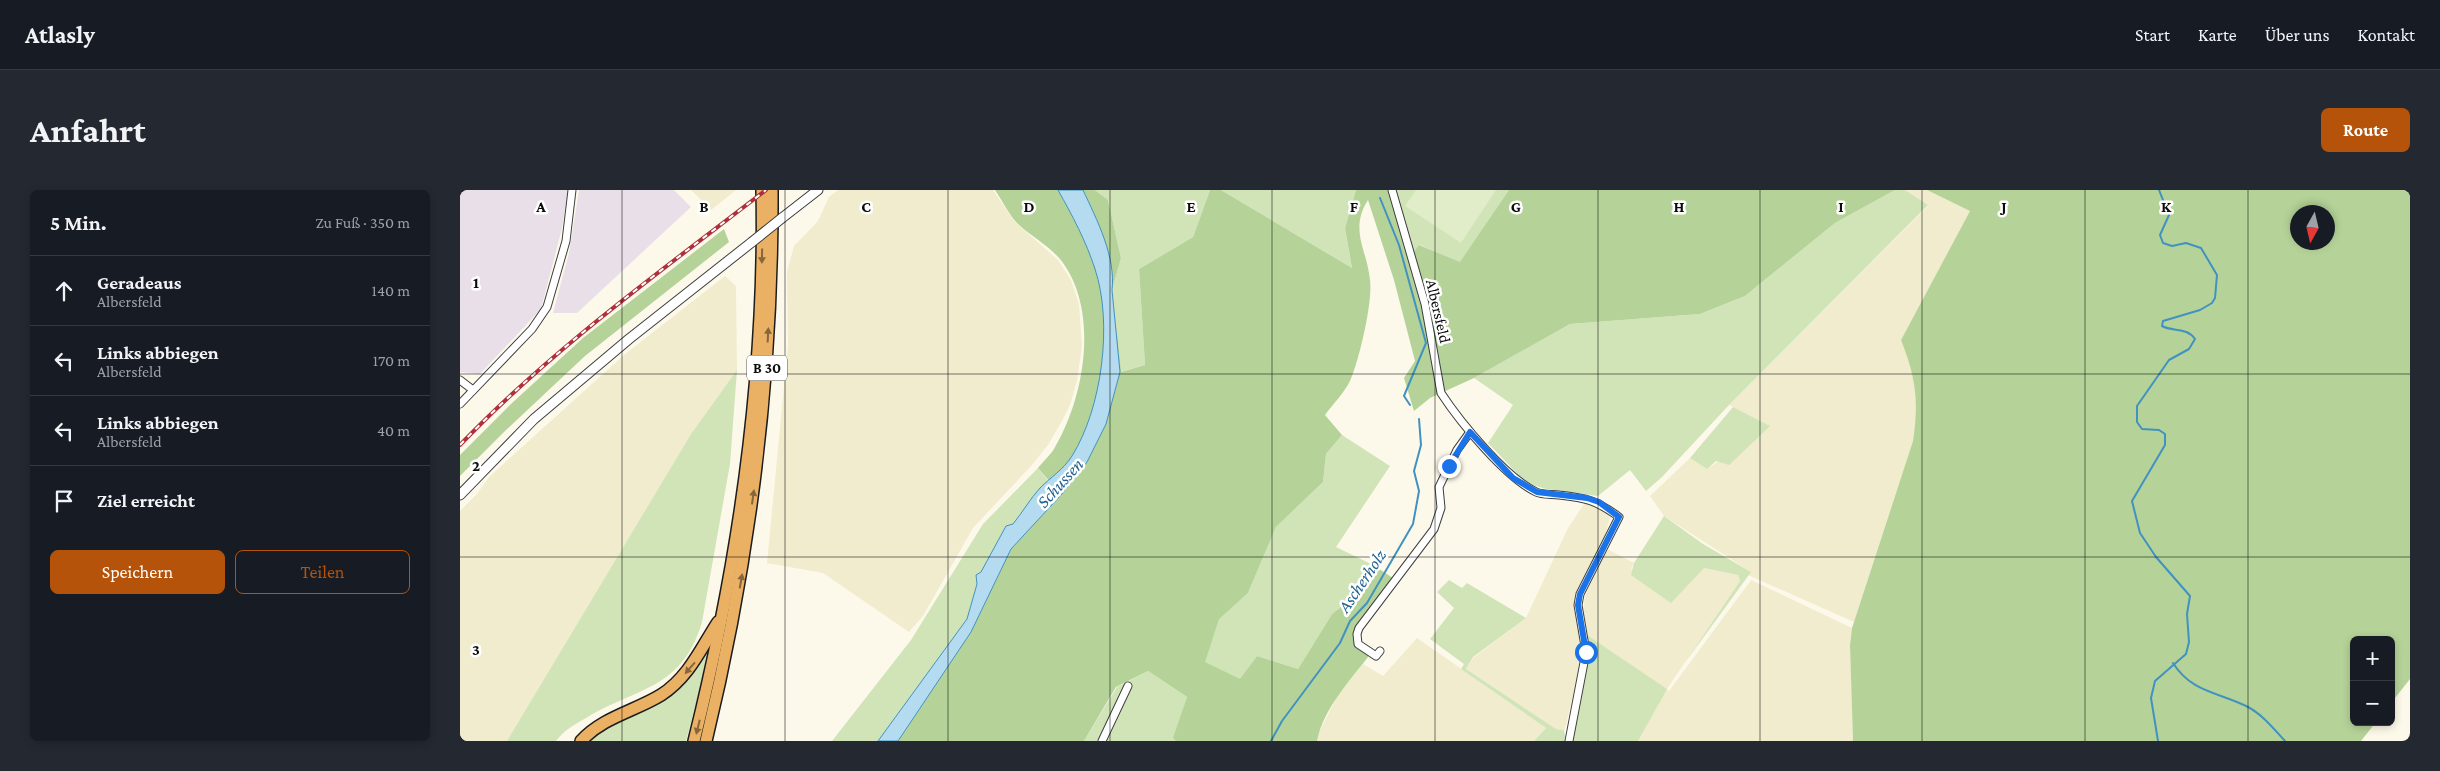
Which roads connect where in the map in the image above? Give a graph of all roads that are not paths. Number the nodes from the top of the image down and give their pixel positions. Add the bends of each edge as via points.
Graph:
1 (572, 190) edge
2 (762, 190) edge
3 (772, 190) edge
4 (818, 190) edge
5 (1392, 190) edge
6 (460, 380) edge
7 (473, 390) junction
8 (460, 404) edge
9 (1470, 432) junction
10 (460, 495) edge
11 (728, 615) junction
12 (722, 628) junction
13 (1380, 651) dead end
14 (1128, 686) dead end
15 (581, 741) edge
16 (694, 741) edge
17 (706, 741) edge
18 (1102, 741) edge
19 (1569, 741) edge

1 - 7 street via 566,241 547,307 532,329
2 -> 11 highway, B 30 via 761,293 752,417
11 -> 3 highway, B 30 via 746,545 762,430
4 - 10 street, bridge via 629,339 534,419
5 - 9 street, Albersfeld via 1425,304 1440,392
6 - 7 street
7 - 8 street
9 - 13 street via 1439,487 1440,508 1434,529 1359,628 1358,644 1376,656
9 - 19 street, Albersfeld via 1513,478 1537,492 1587,498 1599,502 1619,517 1580,594 1578,605 1586,652
11 - 12 highway
11 - 12 highway, B 30
12 -> 15 highway via 674,685 656,698 595,728
12 -> 16 highway, B 30
12 - 17 highway, B 30
14 - 18 street

